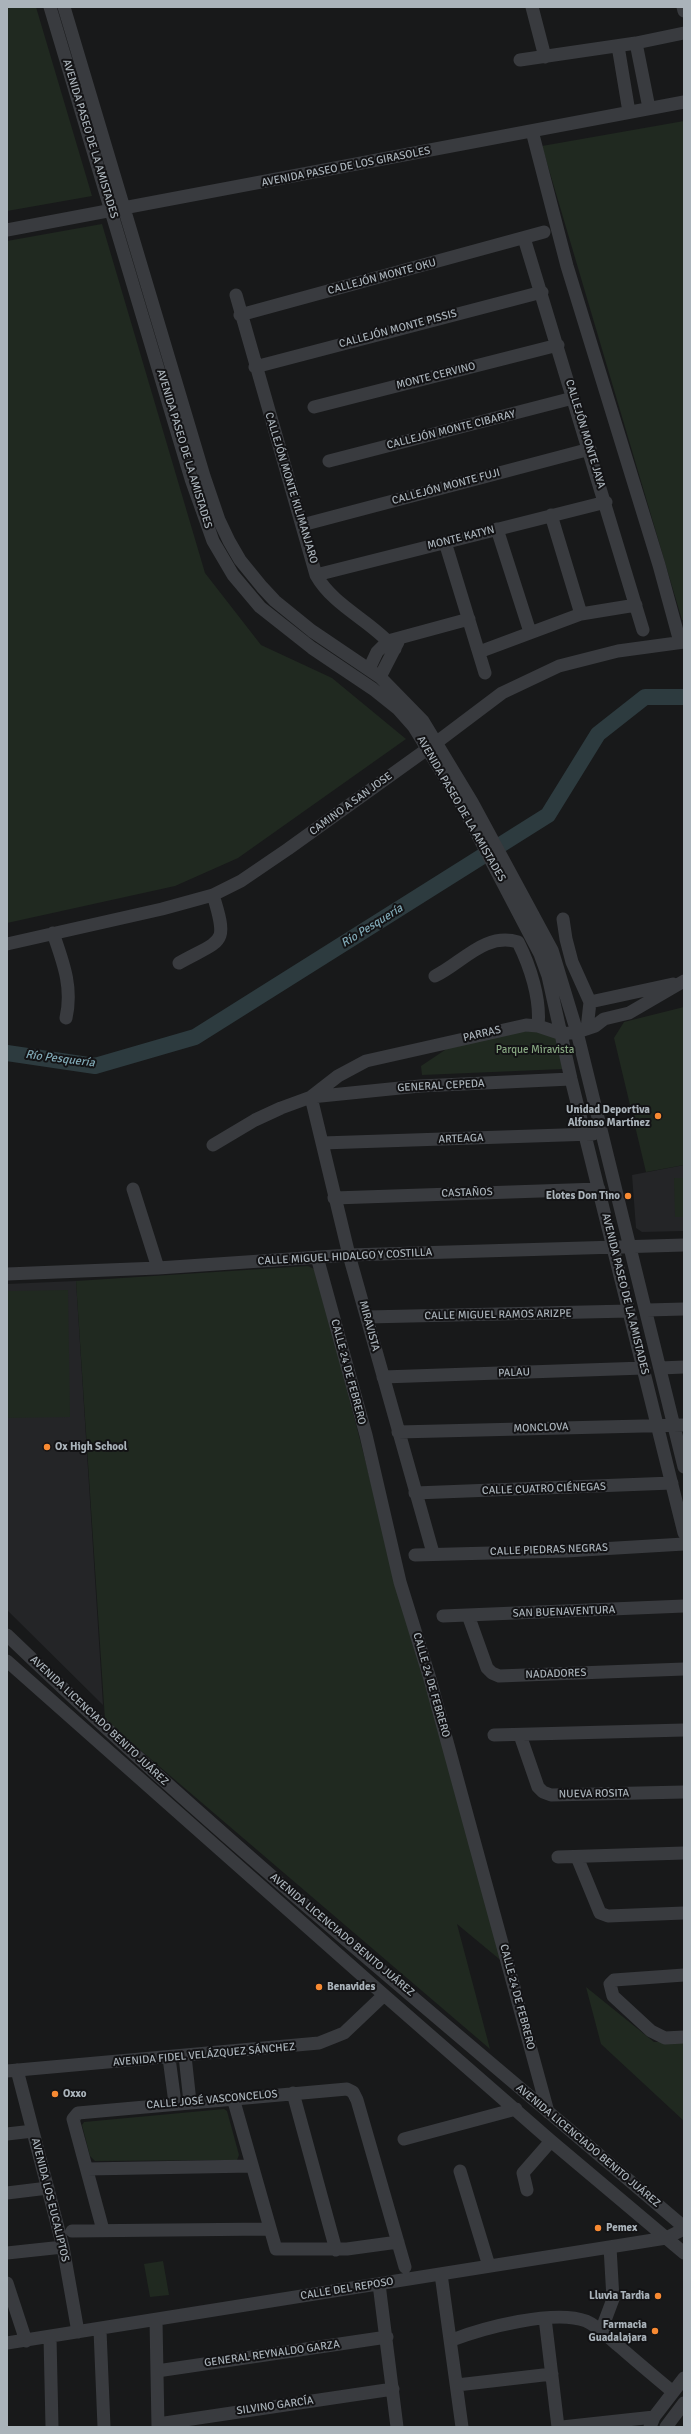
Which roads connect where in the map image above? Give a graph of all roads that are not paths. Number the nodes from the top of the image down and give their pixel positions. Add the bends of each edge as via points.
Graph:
1 (50, 7) edge
2 (64, 7) edge
3 (532, 7) edge
4 (683, 7) edge
5 (684, 11) edge
6 (684, 33) edge
7 (636, 43) junction
8 (618, 46) junction
9 (546, 57) junction
10 (520, 60) dead end
11 (684, 102) edge
12 (649, 108) junction
13 (629, 112) junction
14 (532, 131) junction
15 (118, 210) junction
16 (7, 230) edge
17 (544, 232) dead end
18 (524, 238) junction
19 (542, 292) junction
20 (236, 295) dead end
21 (240, 315) junction
22 (558, 345) junction
23 (255, 367) junction
24 (573, 398) junction
25 (314, 407) dead end
26 (590, 449) junction
27 (329, 461) dead end
28 (606, 502) junction
29 (552, 515) junction
30 (302, 525) junction
31 (497, 529) junction
32 (445, 542) junction
33 (316, 575) junction
34 (636, 605) junction
35 (581, 614) junction
36 (468, 619) junction
37 (643, 630) dead end
38 (530, 632) junction
39 (395, 642) junction
40 (682, 642) edge
41 (479, 652) junction
42 (369, 668) junction
43 (485, 673) dead end
44 (380, 677) junction
45 (432, 746) junction
46 (467, 805) junction
47 (213, 895) junction
48 (563, 919) dead end
49 (53, 933) junction
50 (7, 944) edge
51 (179, 963) dead end
52 (435, 976) dead end
53 (684, 981) edge
54 (590, 1002) junction
55 (66, 1018) dead end
56 (538, 1026) junction
57 (582, 1030) junction
58 (562, 1034) junction
59 (571, 1079) junction
60 (311, 1097) junction
61 (601, 1133) junction
62 (585, 1136) junction
63 (322, 1144) junction
64 (212, 1145) dead end
65 (133, 1189) dead end
66 (599, 1190) junction
67 (334, 1198) junction
68 (684, 1245) edge
69 (630, 1247) junction
70 (613, 1248) junction
71 (349, 1255) junction
72 (317, 1256) junction
73 (158, 1268) junction
74 (7, 1274) edge
75 (684, 1309) edge
76 (647, 1310) junction
77 (629, 1311) junction
78 (367, 1317) junction
79 (684, 1367) edge
80 (644, 1368) junction
81 (660, 1368) junction
82 (383, 1377) junction
83 (679, 1425) edge
84 (658, 1426) junction
85 (398, 1432) junction
86 (684, 1467) edge
87 (672, 1484) junction
88 (415, 1493) junction
89 (684, 1533) edge
90 (684, 1544) edge
91 (433, 1553) junction
92 (415, 1555) dead end
93 (684, 1606) edge
94 (468, 1615) junction
95 (443, 1616) dead end
96 (7, 1635) edge
97 (7, 1661) edge
98 (684, 1669) edge
99 (684, 1730) edge
100 (494, 1735) dead end
101 (520, 1735) junction
102 (684, 1792) edge
103 (684, 1853) edge
104 (558, 1857) dead end
105 (577, 1857) junction
106 (684, 1913) edge
107 (345, 1940) junction
108 (336, 1953) junction
109 (684, 1976) edge
110 (384, 1995) junction
111 (684, 2037) edge
112 (185, 2056) junction
113 (170, 2058) junction
114 (10, 2068) edge
115 (293, 2093) junction
116 (233, 2098) junction
117 (190, 2102) junction
118 (175, 2104) junction
119 (516, 2109) junction
120 (548, 2112) junction
121 (33, 2131) junction
122 (7, 2134) edge
123 (404, 2139) dead end
124 (551, 2140) junction
125 (252, 2166) junction
126 (87, 2169) junction
127 (460, 2171) dead end
128 (48, 2188) junction
129 (527, 2190) dead end
130 (7, 2193) edge
131 (684, 2228) edge
132 (269, 2229) junction
133 (103, 2230) junction
134 (72, 2231) dead end
135 (666, 2238) junction
136 (398, 2242) junction
137 (63, 2247) junction
138 (610, 2247) junction
139 (336, 2250) junction
140 (7, 2253) edge
141 (684, 2253) edge
142 (489, 2266) junction
143 (405, 2267) dead end
144 (441, 2274) junction
145 (7, 2283) edge
146 (379, 2284) junction
147 (545, 2318) junction
148 (156, 2320) junction
149 (100, 2330) junction
150 (601, 2330) junction
151 (78, 2332) junction
152 (50, 2337) junction
153 (387, 2337) junction
154 (452, 2340) junction
155 (26, 2341) junction
156 (7, 2343) edge
157 (157, 2371) junction
158 (552, 2374) junction
159 (684, 2379) edge
160 (457, 2385) junction
161 (393, 2389) junction
162 (673, 2392) junction
163 (684, 2404) edge
164 (663, 2405) junction
165 (674, 2416) junction
166 (652, 2422) edge
167 (158, 2425) edge
168 (52, 2427) edge
169 (104, 2427) edge
170 (397, 2427) edge
171 (462, 2427) edge
172 (558, 2427) edge
173 (562, 2427) edge
174 (666, 2427) edge

1 - 15 street, AVENIDA PASEO DE LA AMISTADES
2 - 15 street, AVENIDA PASEO DE LA AMISTADES
3 - 9 street
4 - 5 street
6 - 7 street
7 - 8 street
7 - 12 street
8 - 9 street
8 - 13 street
9 - 10 street
11 - 12 street, AVENIDA PASEO DE LOS GIRASOLES
12 - 13 street, AVENIDA PASEO DE LOS GIRASOLES
13 - 14 street, AVENIDA PASEO DE LOS GIRASOLES
14 - 15 street, AVENIDA PASEO DE LOS GIRASOLES
14 - 40 street via 574,288
15 - 16 street, AVENIDA PASEO DE LOS GIRASOLES
15 - 42 street, AVENIDA PASEO DE LA AMISTADES via 204,476 229,541 240,560 275,601 312,631
15 - 45 street, AVENIDA PASEO DE LA AMISTADES via 191,480 208,529 233,575 260,607 308,645 359,678 398,710
17 - 18 street, CALLEJÓN MONTE OKU
18 - 19 street, CALLEJÓN MONTE JAYA
18 - 21 street, CALLEJÓN MONTE OKU
19 - 22 street, CALLEJÓN MONTE JAYA
19 - 23 street, CALLEJÓN MONTE PISSIS
20 - 21 street, CALLEJÓN MONTE KILIMANJARO
21 - 23 street, CALLEJÓN MONTE KILIMANJARO
22 - 24 street, CALLEJÓN MONTE JAYA
22 - 25 street, MONTE CERVINO
23 - 30 street, CALLEJÓN MONTE KILIMANJARO
24 - 26 street, CALLEJÓN MONTE JAYA
24 - 27 street, CALLEJÓN MONTE CIBARAY
26 - 28 street, CALLEJÓN MONTE JAYA
26 - 30 street, CALLEJÓN MONTE FUJI
28 - 29 street, MONTE KATYN
28 - 34 street, CALLEJÓN MONTE JAYA
29 - 31 street, MONTE KATYN
29 - 35 street
30 - 33 street, CALLEJÓN MONTE KILIMANJARO
31 - 32 street, MONTE KATYN
31 - 38 street
32 - 33 street, MONTE KATYN
32 - 36 street
33 - 39 street, CALLEJÓN MONTE KILIMANJARO via 331,595
34 - 35 street
34 - 37 street, CALLEJÓN MONTE JAYA
35 - 38 street
36 - 39 street
36 - 41 street
38 - 41 street
39 - 42 street via 377,652
39 - 44 street
40 - 45 street, CAMINO A SAN JOSE via 618,651 559,666 502,693
41 - 43 street
42 - 44 street, AVENIDA PASEO DE LA AMISTADES
44 - 45 street, AVENIDA PASEO DE LA AMISTADES via 423,721
45 - 46 street, AVENIDA PASEO DE LA AMISTADES
45 - 47 street, CAMINO A SAN JOSE via 265,866
46 - 57 street, AVENIDA PASEO DE LA AMISTADES via 552,950 568,999
46 - 58 street, AVENIDA PASEO DE LA AMISTADES via 535,942 548,976
47 - 49 street, CAMINO A SAN JOSE
47 - 51 street via 222,925 221,936 216,942
48 - 54 street via 572,962
49 - 50 street, CAMINO A SAN JOSE
49 - 55 street via 67,974
52 - 56 street via 487,943 506,939 518,942 527,961 539,1013
53 - 54 street
53 - 57 street, PARRAS via 629,1013 604,1019
54 - 57 street
56 - 58 street, PARRAS
56 - 60 street, PARRAS via 509,1027 366,1061 338,1076
57 - 58 street, PARRAS
57 - 61 street, AVENIDA PASEO DE LA AMISTADES
58 - 59 street, AVENIDA PASEO DE LA AMISTADES
59 - 60 street, GENERAL CEPEDA via 420,1086
59 - 62 street, AVENIDA PASEO DE LA AMISTADES
60 - 63 street, MIRAVISTA
60 - 64 street, PARRAS via 281,1108
61 - 62 street, ARTEAGA
61 - 69 street, AVENIDA PASEO DE LA AMISTADES
62 - 63 street, ARTEAGA
62 - 66 street, AVENIDA PASEO DE LA AMISTADES
63 - 67 street, MIRAVISTA
65 - 73 street
66 - 67 street, CASTAÑOS
66 - 70 street, AVENIDA PASEO DE LA AMISTADES
67 - 71 street, MIRAVISTA
68 - 69 street, CALLE MIGUEL HIDALGO Y COSTILLA
69 - 70 street, CALLE MIGUEL HIDALGO Y COSTILLA
69 - 76 street, AVENIDA PASEO DE LA AMISTADES
70 - 71 street, CALLE MIGUEL HIDALGO Y COSTILLA
70 - 77 street, AVENIDA PASEO DE LA AMISTADES
71 - 72 street, CALLE MIGUEL HIDALGO Y COSTILLA
71 - 78 street, MIRAVISTA
72 - 73 street, CALLE MIGUEL HIDALGO Y COSTILLA
72 - 120 street, CALLE 24 DE FEBRERO via 366,1434 400,1582 430,1679
73 - 74 street, CALLE MIGUEL HIDALGO Y COSTILLA
75 - 76 street
76 - 81 street, AVENIDA PASEO DE LA AMISTADES
77 - 78 street, CALLE MIGUEL RAMOS ARIZPE
77 - 80 street, AVENIDA PASEO DE LA AMISTADES
78 - 82 street, MIRAVISTA
79 - 81 street
80 - 82 street, PALAU
80 - 84 street, AVENIDA PASEO DE LA AMISTADES
81 - 83 street, AVENIDA PASEO DE LA AMISTADES
82 - 85 street, MIRAVISTA
83 - 84 street, MONCLOVA
83 - 86 street, AVENIDA PASEO DE LA AMISTADES
84 - 85 street, MONCLOVA
84 - 87 street, AVENIDA PASEO DE LA AMISTADES
85 - 88 street, MIRAVISTA
87 - 88 street, CALLE CUATRO CIÉNEGAS
87 - 89 street, AVENIDA PASEO DE LA AMISTADES
88 - 91 street, MIRAVISTA
90 - 91 street, CALLE PIEDRAS NEGRAS via 566,1551
91 - 92 street, CALLE PIEDRAS NEGRAS
93 - 94 street, SAN BUENAVENTURA
94 - 95 street, SAN BUENAVENTURA
94 - 98 street, NADADORES via 487,1668 499,1676
96 - 107 street, AVENIDA LICENCIADO BENITO JUÁREZ via 99,1723
97 - 108 street, AVENIDA LICENCIADO BENITO JUÁREZ
99 - 101 street
100 - 101 street
101 - 102 street, NUEVA ROSITA via 538,1787 543,1792
103 - 105 street
104 - 105 street
105 - 106 street via 600,1913 608,1916
107 - 108 street
107 - 120 street, AVENIDA LICENCIADO BENITO JUÁREZ
108 - 110 street, AVENIDA LICENCIADO BENITO JUÁREZ
109 - 111 street via 614,1980 610,1984 613,1996 651,2031 665,2038
110 - 112 street, AVENIDA FIDEL VELÁZQUEZ SÁNCHEZ via 353,2026 328,2041 298,2047
110 - 119 street, AVENIDA LICENCIADO BENITO JUÁREZ
112 - 113 street, AVENIDA FIDEL VELÁZQUEZ SÁNCHEZ
112 - 117 street
113 - 114 street, AVENIDA FIDEL VELÁZQUEZ SÁNCHEZ
113 - 118 street
114 - 121 street, AVENIDA LOS EUCALIPTOS
115 - 116 street, CALLE JOSÉ VASCONCELOS
115 - 136 street, CALLE JOSÉ VASCONCELOS via 350,2090 357,2100
115 - 139 street
116 - 117 street, CALLE JOSÉ VASCONCELOS
116 - 125 street
117 - 118 street, CALLE JOSÉ VASCONCELOS
118 - 126 street, CALLE JOSÉ VASCONCELOS via 80,2112 75,2115 73,2119
119 - 123 street
119 - 124 street, AVENIDA LICENCIADO BENITO JUÁREZ
120 - 131 street, AVENIDA LICENCIADO BENITO JUÁREZ
121 - 122 street
121 - 128 street, AVENIDA LOS EUCALIPTOS
124 - 129 street via 523,2173
124 - 135 street, AVENIDA LICENCIADO BENITO JUÁREZ
125 - 126 street
125 - 132 street
126 - 133 street
127 - 142 street
128 - 130 street
128 - 137 street, AVENIDA LOS EUCALIPTOS
131 - 135 street, CALLE DEL REPOSO
132 - 133 street
132 - 139 street via 273,2244 280,2251
133 - 134 street
135 - 138 street, CALLE DEL REPOSO
135 - 141 street, AVENIDA LICENCIADO BENITO JUÁREZ
136 - 139 street
136 - 143 street
137 - 140 street
137 - 151 street, AVENIDA LOS EUCALIPTOS
138 - 142 street, CALLE DEL REPOSO
138 - 150 street via 613,2299
142 - 144 street, CALLE DEL REPOSO
144 - 146 street, CALLE DEL REPOSO
144 - 154 street
145 - 155 street
146 - 148 street, CALLE DEL REPOSO
146 - 153 street
147 - 150 street via 573,2317
147 - 154 street via 481,2330
147 - 158 street
148 - 149 street, CALLE DEL REPOSO
148 - 157 street
149 - 151 street, CALLE DEL REPOSO
149 - 169 street
150 - 162 street
151 - 152 street, CALLE DEL REPOSO
152 - 155 street, CALLE DEL REPOSO
152 - 168 street
153 - 157 street, GENERAL REYNALDO GARZA
153 - 161 street
154 - 160 street
155 - 156 street, CALLE DEL REPOSO
157 - 167 street
158 - 160 street
158 - 172 street
159 - 162 street
160 - 171 street
161 - 167 street, SILVINO GARCÍA
161 - 170 street
162 - 164 street
163 - 165 street
164 - 165 street
164 - 166 street
165 - 174 street
166 - 173 street

